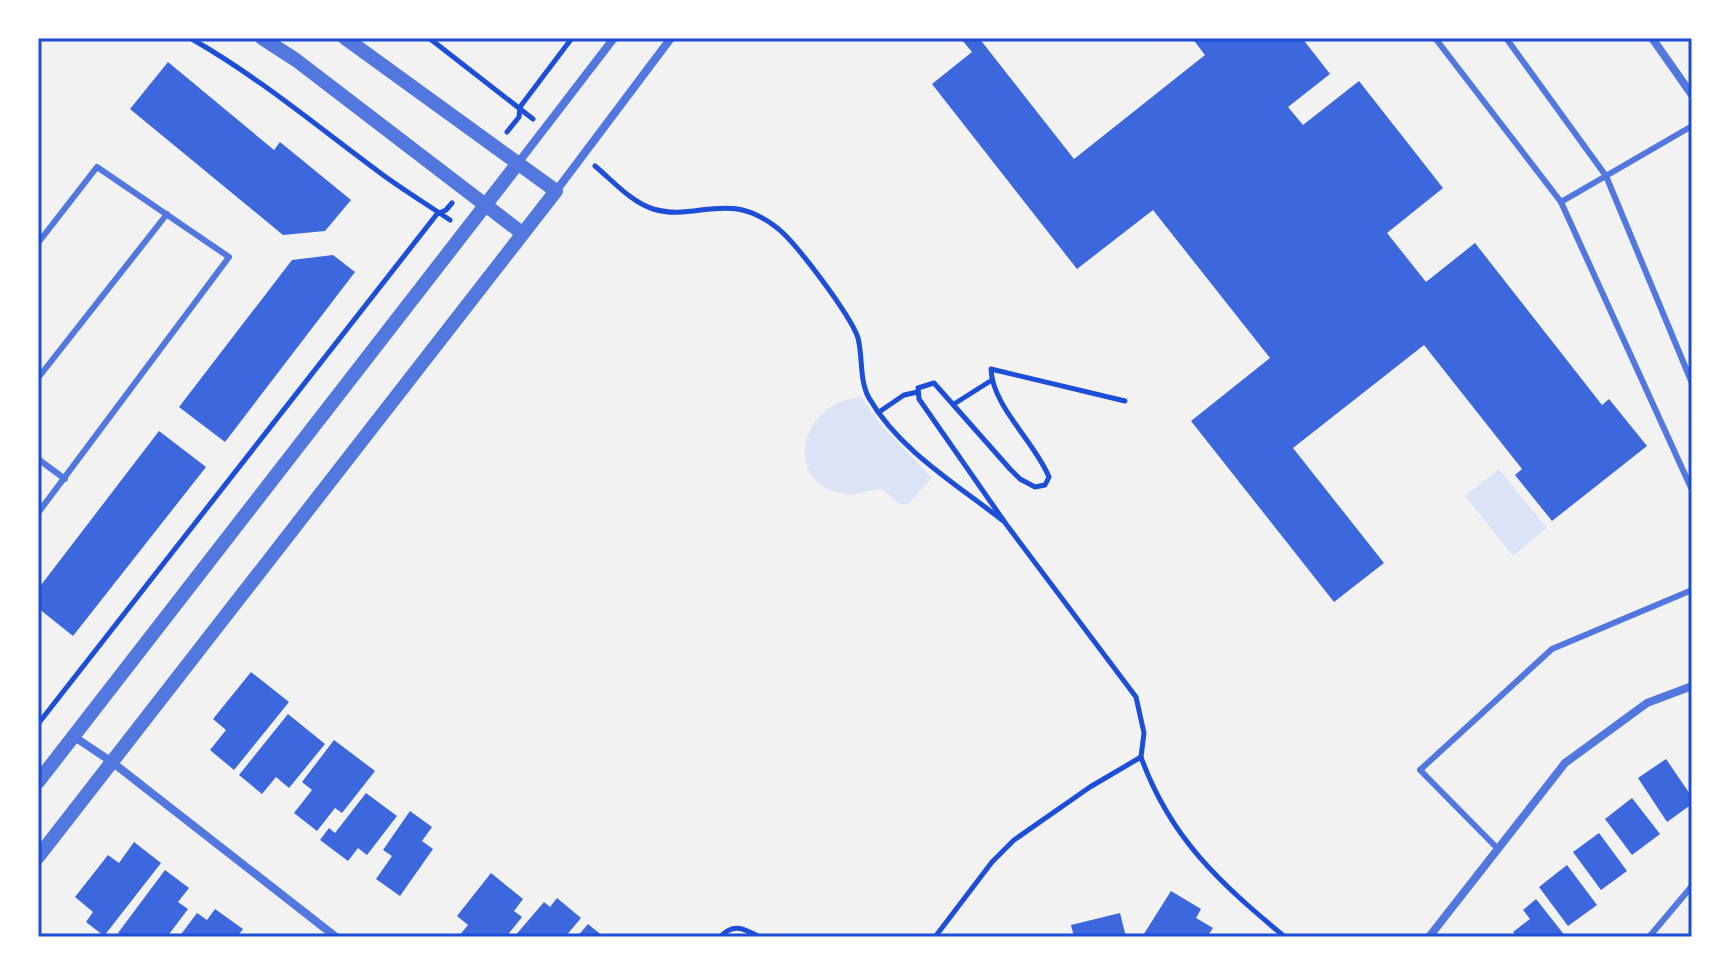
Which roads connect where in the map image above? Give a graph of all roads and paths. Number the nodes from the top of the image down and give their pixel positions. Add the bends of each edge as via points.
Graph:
1 (190, 38) edge
2 (262, 38) edge
3 (345, 38) edge
4 (429, 38) edge
5 (572, 38) edge
6 (614, 38) edge
7 (671, 38) edge
8 (1435, 38) edge
9 (1506, 38) edge
10 (1652, 38) edge
11 (1692, 95) edge
12 (520, 107) junction
13 (527, 113) dead end
14 (519, 117) dead end
15 (1692, 126) edge
16 (518, 163) junction
17 (594, 165) dead end
18 (1606, 176) junction
19 (556, 191) junction
20 (1561, 202) junction
21 (486, 203) junction
22 (167, 214) junction
23 (437, 214) junction
24 (446, 214) dead end
25 (522, 233) junction
26 (38, 243) edge
27 (38, 378) edge
28 (992, 380) junction
29 (1692, 383) edge
30 (918, 392) junction
31 (1125, 401) dead end
32 (954, 404) junction
33 (879, 412) junction
34 (38, 459) edge
35 (65, 479) junction
36 (1692, 490) edge
37 (38, 513) edge
38 (1006, 524) junction
39 (1692, 590) edge
40 (1692, 686) edge
41 (38, 724) edge
42 (73, 735) junction
43 (1141, 757) junction
44 (112, 762) junction
45 (38, 782) edge
46 (1498, 849) junction
47 (38, 857) edge
48 (1692, 886) edge
49 (336, 937) edge
50 (720, 937) edge
51 (760, 937) edge
52 (935, 937) edge
53 (1285, 937) edge
54 (1429, 937) edge
55 (1649, 937) edge

1 - 23 path via 255,79
2 - 21 street
3 - 16 street
4 - 12 path
5 - 12 path
6 - 16 street
7 - 19 street
8 - 20 lane
9 - 18 lane
10 - 11 street
12 - 13 path
12 - 14 path
15 - 18 lane
16 - 19 street
16 - 21 street
17 - 33 path via 639,204 658,210 739,209 776,227 852,326 868,395
18 - 20 lane
18 - 29 lane
19 - 25 street
20 - 36 lane
21 - 25 street
21 - 42 street
22 - 26 lane via 97,167
22 - 27 lane
22 - 35 lane via 229,257
23 - 24 path
23 - 41 path
25 - 44 street
28 - 31 path via 991,369
28 - 32 path
28 - 32 path via 1042,461 1049,477 1045,485 1035,487 1020,479
30 - 32 path via 934,383
30 - 33 path
30 - 38 path
33 - 38 path via 919,455
34 - 35 lane
35 - 37 lane
38 - 43 path via 1136,697 1144,733
39 - 46 lane via 1552,649 1420,770
40 - 46 street via 1647,703 1565,763
42 - 44 street
42 - 45 street
43 - 52 path via 1014,840
43 - 53 path via 1184,839 1218,880
44 - 47 street
44 - 49 street
46 - 54 street
48 - 55 lane
50 - 51 path via 739,926

